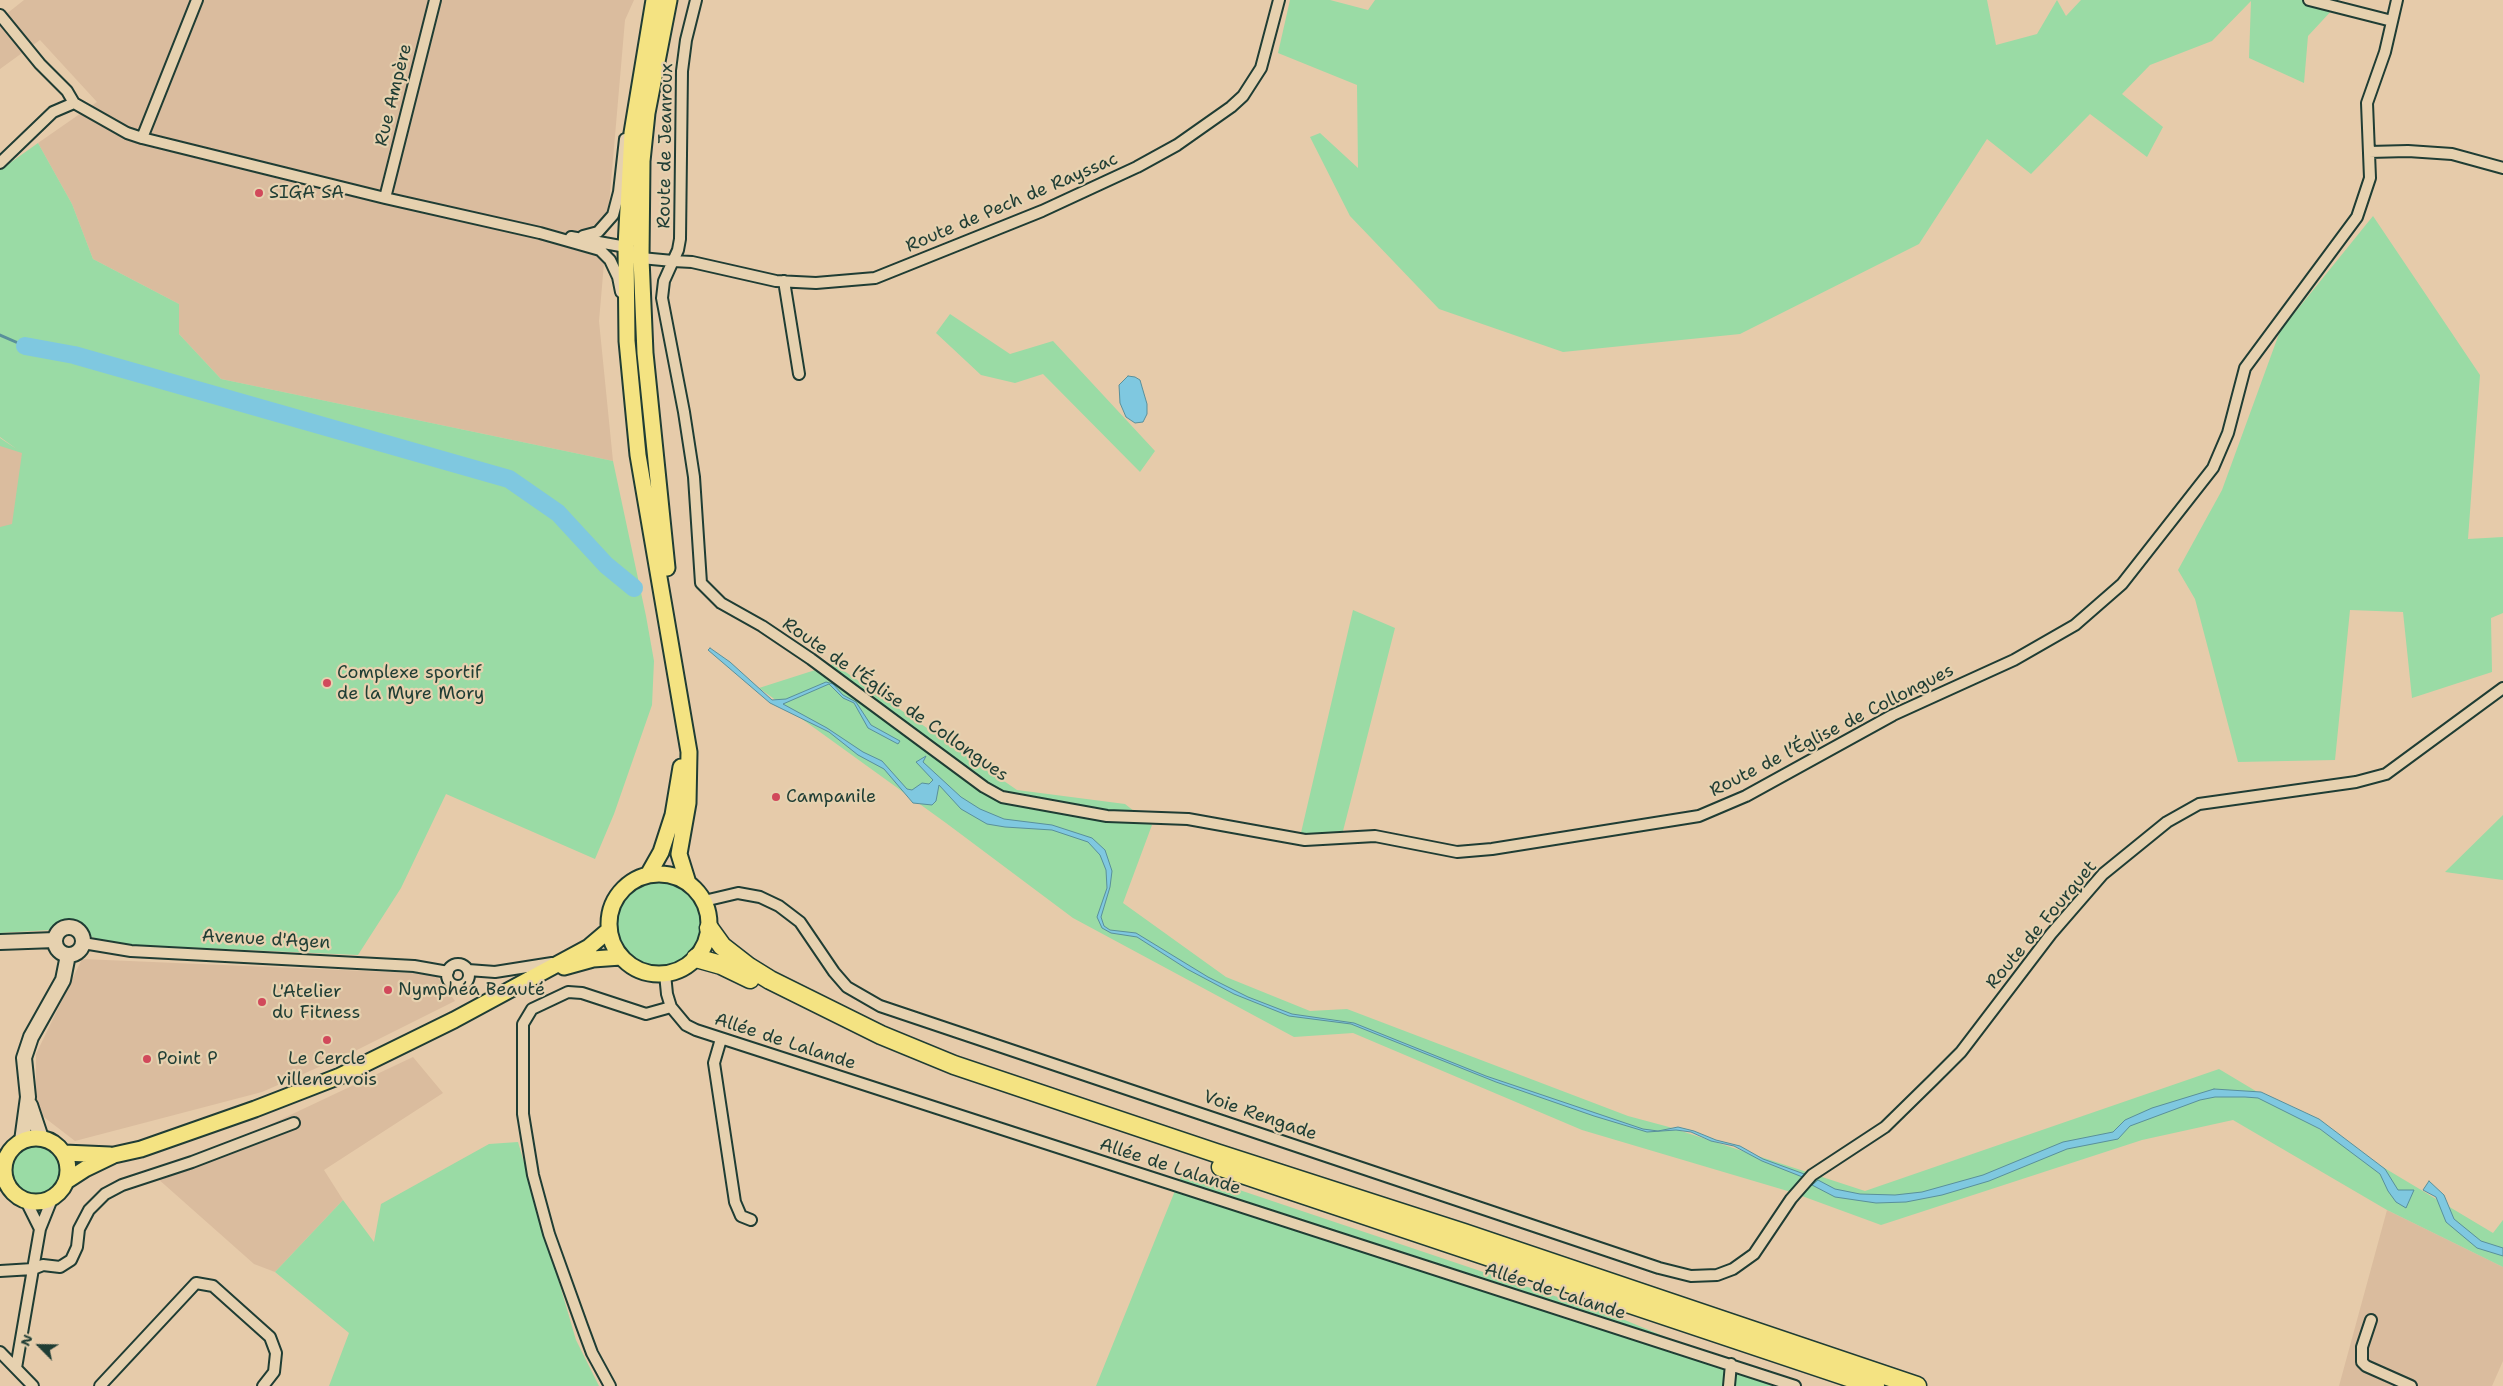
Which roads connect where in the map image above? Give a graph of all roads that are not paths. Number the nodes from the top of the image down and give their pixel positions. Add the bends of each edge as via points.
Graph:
1 (198, 0) edge
2 (435, 0) edge
3 (654, 0) edge
4 (668, 0) edge
5 (696, 0) edge
6 (1279, 0) edge
7 (2309, 0) edge
8 (2397, 0) edge
9 (0, 15) edge
10 (2392, 20) junction
11 (645, 46) junction
12 (74, 104) junction
13 (142, 138) junction
14 (2369, 152) junction
15 (0, 163) edge
16 (2503, 168) edge
17 (385, 198) junction
18 (540, 233) junction
19 (626, 247) junction
20 (641, 258) junction
21 (672, 261) junction
22 (784, 282) junction
23 (627, 322) junction
24 (798, 374) dead end
25 (701, 583) joint
26 (673, 651) junction
27 (2503, 688) edge
28 (682, 713) junction
29 (648, 875) junction
30 (688, 883) junction
31 (704, 901) junction
32 (709, 928) junction
33 (609, 930) junction
34 (55, 940) junction
35 (0, 942) edge
36 (83, 943) junction
37 (68, 955) junction
38 (621, 957) junction
39 (696, 958) junction
40 (563, 961) junction
41 (468, 970) junction
42 (448, 972) junction
43 (538, 974) junction
44 (665, 974) junction
45 (671, 1007) junction
46 (721, 1038) junction
47 (28, 1097) junction
48 (294, 1123) dead end
49 (41, 1138) junction
50 (22, 1141) junction
51 (64, 1153) junction
52 (114, 1155) junction
53 (3, 1161) edge
54 (68, 1180) junction
55 (4, 1187) edge
56 (52, 1199) junction
57 (26, 1201) junction
58 (751, 1220) dead end
59 (40, 1229) junction
60 (1754, 1254) joint
61 (33, 1269) junction
62 (0, 1271) edge
63 (2371, 1320) dead end
64 (0, 1352) edge
65 (1730, 1364) junction
66 (16, 1368) junction
67 (33, 1386) edge
68 (100, 1386) edge
69 (264, 1386) edge
70 (610, 1386) edge
71 (1729, 1386) edge
72 (1795, 1386) edge
73 (1875, 1386) edge
74 (1917, 1386) edge
75 (2411, 1386) edge

1 - 13 street
2 - 17 street, Rue Ampère
3 - 11 main road
4 - 20 main road via 647,114 642,161
5 - 21 street, Route de Jeanroux via 682,71 680,238
6 - 22 street, Route de Pech de Rayssac via 1265,60 1251,85 1231,107 1177,145 1138,167 1042,211 875,278
7 - 10 street
8 - 10 street, Route de l’Église de Collongues
9 - 12 street via 67,91
10 - 14 street, Route de l’Église de Collongues via 2385,52 2367,103
11 - 18 street via 636,68 613,215 598,232 590,235
11 - 19 main road via 632,133
12 - 13 street
12 - 15 street via 53,112
13 - 17 street
14 - 16 street via 2452,154
14 - 25 street, Route de l’Église de Collongues via 2370,178 2357,217 2245,368 2228,433 2213,468 2122,584 2075,625 2014,660 1893,715 1746,796 1699,816 1457,852 1375,836 1305,840 1188,819 1107,816 1002,797 984,787 811,658 721,603
17 - 18 street
18 - 19 street
18 - 23 street via 600,250 610,260 618,277
19 - 20 street
19 - 23 main road
20 - 21 street
20 - 26 main road via 645,353
21 - 22 street, Route de Pech de Rayssac via 692,262
21 - 25 street, Route de Jeanroux via 664,281 662,298 694,477
22 - 24 street
23 - 26 main road via 638,455
26 - 28 main road
27 - 60 street, Route de Fourquet via 2386,774 2356,782 2198,804 2167,822 2103,874 2051,934 1961,1052 1927,1086 1885,1127 1832,1161 1802,1186
28 - 29 main road via 680,778 673,815 661,852
28 - 30 main road via 690,778 679,854
29 - 30 main road via 662,874
29 - 33 main road via 622,891 613,904
30 - 31 main road
31 - 32 main road
31 - 60 street, Voie Rengade via 738,893 749,894 790,912 846,987 880,1006 1667,1270 1691,1276 1717,1275
32 - 39 main road via 705,944
32 - 74 highway via 722,946 770,980 872,1031 954,1064
33 - 38 main road
33 - 40 main road via 589,947
34 - 35 main road
34 - 36 main road via 59,932 71,928 78,932
34 - 37 main road via 57,949
36 - 37 main road via 79,950
36 - 42 street, Avenue d'Agen via 131,951 414,966
37 - 47 main road via 64,980 31,1037 24,1058
38 - 43 main road via 593,959
38 - 44 main road via 643,972
39 - 44 main road via 676,972
39 - 73 highway via 736,970 871,1042 949,1076
40 - 41 street via 496,972
40 - 43 main road
41 - 42 street via 455,964
41 - 42 street via 466,983 457,986 449,981
43 - 52 main road via 340,1076 141,1149
44 - 45 street
45 - 46 street, Allée de Lalande via 686,1025
45 - 70 street via 646,1014 568,992 532,1010 523,1024 523,1114 533,1175 549,1234 582,1326
46 - 58 street via 714,1063 735,1202 741,1216
46 - 65 street, Allée de Lalande
47 - 49 main road
47 - 50 main road
48 - 61 street via 105,1194 89,1210 79,1229 77,1247 71,1260 60,1267 43,1265
49 - 50 main road
49 - 51 main road via 58,1146
50 - 53 main road
51 - 52 main road
51 - 54 main road via 68,1162
52 - 54 main road
53 - 55 main road
54 - 56 main road
55 - 57 main road
56 - 57 main road
56 - 59 street
57 - 59 street
59 - 61 street
61 - 62 street
61 - 66 street
63 - 75 street via 2362,1347 2362,1362
64 - 66 street
65 - 71 street
65 - 72 street, Allée de Lalande
66 - 67 street
68 - 69 street via 196,1283 213,1286 270,1336 276,1353 274,1372

